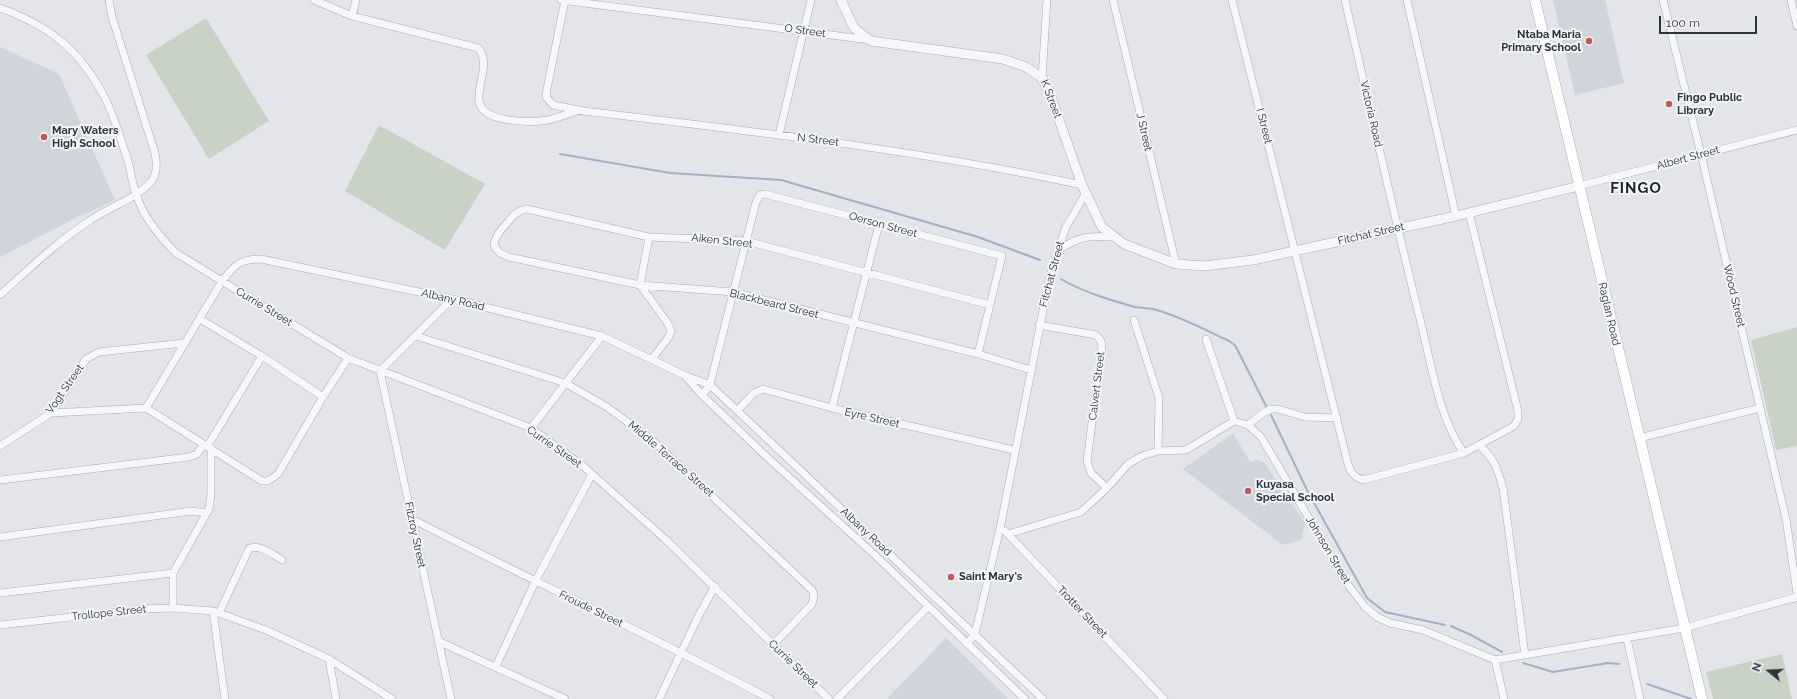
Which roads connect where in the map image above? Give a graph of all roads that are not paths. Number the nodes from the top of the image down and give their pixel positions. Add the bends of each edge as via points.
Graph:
1 (109, 0) edge
2 (314, 0) edge
3 (356, 0) edge
4 (561, 0) edge
5 (565, 0) edge
6 (811, 0) edge
7 (841, 0) edge
8 (1047, 0) edge
9 (1113, 0) edge
10 (1232, 0) edge
11 (1345, 0) edge
12 (1407, 0) edge
13 (1535, 0) edge
14 (1663, 0) edge
15 (1791, 0) edge
16 (0, 8) edge
17 (352, 16) junction
18 (1797, 26) edge
19 (803, 31) junction
20 (871, 41) junction
21 (1042, 78) junction
22 (579, 110) junction
23 (1797, 130) edge
24 (779, 135) junction
25 (1701, 154) junction
26 (1579, 186) junction
27 (1084, 189) junction
28 (136, 194) junction
29 (1469, 213) junction
30 (1456, 216) junction
31 (879, 224) junction
32 (1396, 228) junction
33 (649, 237) junction
34 (1113, 237) junction
35 (746, 241) junction
36 (494, 245) joint
37 (1056, 251) junction
38 (1295, 251) junction
39 (1176, 264) junction
40 (866, 274) junction
41 (222, 281) junction
42 (640, 285) junction
43 (733, 292) junction
44 (0, 295) edge
45 (452, 299) junction
46 (990, 305) junction
47 (200, 319) junction
48 (1134, 320) dead end
49 (855, 324) junction
50 (1039, 325) junction
51 (416, 336) junction
52 (602, 336) junction
53 (1206, 339) dead end
54 (184, 343) junction
55 (978, 354) junction
56 (262, 356) junction
57 (348, 358) junction
58 (652, 359) junction
59 (1031, 370) junction
60 (380, 371) junction
61 (684, 375) junction
62 (565, 383) junction
63 (710, 385) junction
64 (702, 395) junction
65 (323, 397) junction
66 (146, 408) junction
67 (832, 408) junction
68 (1760, 408) junction
69 (738, 410) junction
70 (51, 413) junction
71 (1337, 418) junction
72 (1234, 420) junction
73 (1248, 425) junction
74 (531, 428) junction
75 (1638, 433) junction
76 (1479, 445) junction
77 (0, 446) edge
78 (207, 448) junction
79 (777, 449) junction
80 (1014, 450) junction
81 (1158, 451) junction
82 (1464, 453) junction
83 (768, 458) junction
84 (592, 474) junction
85 (0, 480) edge
86 (1107, 488) junction
87 (207, 512) junction
88 (412, 519) junction
89 (1000, 524) junction
90 (1008, 534) junction
91 (0, 537) edge
92 (884, 549) junction
93 (877, 557) junction
94 (282, 560) dead end
95 (173, 573) junction
96 (535, 582) junction
97 (715, 586) junction
98 (0, 593) edge
99 (1797, 593) edge
100 (1797, 597) edge
101 (928, 607) junction
102 (173, 608) junction
103 (216, 612) junction
104 (0, 625) edge
105 (1684, 628) junction
106 (975, 634) junction
107 (1627, 638) junction
108 (438, 640) junction
109 (967, 644) junction
110 (773, 645) junction
111 (681, 652) junction
112 (1525, 655) junction
113 (329, 660) junction
114 (1495, 660) junction
115 (496, 666) junction
116 (1030, 687) junction
117 (1024, 698) edge
118 (225, 699) edge
119 (336, 699) edge
120 (392, 699) edge
121 (451, 699) edge
122 (565, 699) edge
123 (659, 699) edge
124 (770, 699) edge
125 (829, 699) edge
126 (837, 699) edge
127 (1043, 699) edge
128 (1164, 699) edge
129 (1504, 699) edge
130 (1640, 699) edge
131 (1702, 699) edge

1 - 28 street via 112,18 155,153 156,174
2 - 17 street
3 - 17 street
4 - 5 street, O Street
5 - 19 street, O Street
5 - 22 street, N Street via 546,97 553,105
6 - 19 street
7 - 20 street via 854,28
8 - 21 street, K Street
9 - 39 street, J Street
10 - 38 street, I Street
11 - 32 street, Victoria Road
12 - 30 street
13 - 26 main road, Raglan Road
14 - 25 street, Wood Street
15 - 18 street
16 - 28 street via 33,21 55,35 79,60 106,100
17 - 22 street via 478,48 484,61 480,106 486,113 497,118 531,122 548,120
19 - 20 street, O Street
19 - 24 street
20 - 21 street, O Street via 1008,60 1026,67
21 - 27 street, K Street
22 - 24 street, N Street
23 - 25 street, Albert Street
24 - 27 street, N Street via 1025,173
25 - 26 street, Albert Street
25 - 68 street, Wood Street
26 - 29 street, Fitchat Street
26 - 75 main road, Raglan Road
27 - 34 street, Fitchat Street via 1102,227
27 - 37 street, Fitchat Street
28 - 41 street via 148,220 161,238 176,253
28 - 44 street via 89,221
29 - 30 street, Fitchat Street
29 - 76 street, I Street via 1518,411 1518,419 1514,426
30 - 32 street, Fitchat Street
31 - 35 street, Oerson Street via 765,194 760,195 756,202
31 - 40 street
31 - 46 street, Oerson Street via 1002,256
32 - 38 street, Fitchat Street
32 - 82 street, Victoria Road via 1449,427
33 - 35 street, Aiken Street
33 - 36 street, Aiken Street via 522,209 500,231
33 - 42 street
34 - 37 street via 1089,236 1072,240
34 - 39 street, Fitchat Street via 1134,249
35 - 40 street, Aiken Street
35 - 43 street
36 - 42 street, Blackbeard Street via 499,252 509,257
37 - 50 street, Fitchat Street
38 - 39 street, Fitchat Street via 1220,265
38 - 71 street, I Street
40 - 46 street, Aiken Street
40 - 49 street
41 - 45 street, Albany Road via 240,262 261,259
41 - 47 street, Albany Road
41 - 57 street, Currie Street
42 - 43 street, Blackbeard Street
42 - 58 street via 671,331
43 - 49 street, Blackbeard Street
43 - 63 street
45 - 51 street
45 - 52 street, Albany Road
46 - 55 street
47 - 54 street, Albany Road
47 - 56 street
48 - 81 street via 1159,398
49 - 55 street, Blackbeard Street
49 - 67 street
50 - 59 street, Fitchat Street
50 - 86 street, Calvert Street via 1096,336 1101,341 1087,462 1091,473
51 - 60 street
51 - 62 street, Middle Terrace Street
52 - 58 street, Albany Road
52 - 62 street
53 - 72 street
54 - 66 street, Albany Road
54 - 70 street, Vogt Street via 92,354 86,359
55 - 59 street, Blackbeard Street
56 - 65 street
56 - 78 street
57 - 60 street, Currie Street
57 - 65 street
58 - 61 street, Albany Road
59 - 80 street, Fitchat Street
60 - 74 street, Currie Street
60 - 88 street, Fitzroy Street
61 - 63 street, Albany Road
61 - 64 street, Albany Road
62 - 74 street
62 - 110 street, Middle Terrace Street via 607,407 652,440 809,585 814,595 812,604
63 - 64 street
63 - 69 street, Albany Road
64 - 83 street, Albany Road
65 - 78 street via 278,474 268,481 262,481
66 - 70 street
66 - 78 street
67 - 69 street, Eyre Street via 763,390 754,393
67 - 80 street, Eyre Street
68 - 75 street
68 - 99 street, Wood Street via 1786,519
69 - 79 street, Albany Road
70 - 77 street, Vogt Street
71 - 73 street via 1305,417 1271,409
71 - 82 street, I Street via 1350,472 1363,480
72 - 73 street, Johnson Street
72 - 81 street via 1186,450
73 - 114 street, Johnson Street via 1261,437 1364,607 1390,623 1423,630
74 - 84 street, Currie Street
75 - 105 main road, Raglan Road
76 - 82 street, I Street
76 - 112 street via 1496,463 1503,488
78 - 85 street via 189,457
78 - 87 street via 211,494
79 - 83 street
79 - 92 street, Albany Road
80 - 89 street, Fitchat Street
81 - 86 street via 1128,464
83 - 93 street, Albany Road
84 - 96 street
84 - 97 street, Currie Street
86 - 90 street via 1081,512
87 - 91 street
87 - 95 street
88 - 96 street, Froude Street
88 - 108 street, Fitzroy Street
89 - 90 street, Trotter Street
89 - 106 street, Fitchat Street
90 - 128 street, Trotter Street
92 - 93 street
92 - 106 street, Albany Road
93 - 101 street, Albany Road
94 - 103 street via 258,547 249,549
95 - 98 street
95 - 102 street
96 - 111 street, Froude Street
96 - 115 street
97 - 110 street, Currie Street
97 - 111 street
100 - 105 street
101 - 109 street, Albany Road
101 - 126 street
102 - 103 street, Trollope Street
102 - 104 street, Trollope Street via 106,612
103 - 113 street, Trollope Street via 266,630
103 - 118 street
105 - 107 street
105 - 131 main road, Raglan Road
106 - 109 street, Fitchat Street
106 - 116 street, Albany Road
107 - 112 street
107 - 130 street
108 - 115 street
108 - 121 street, Fitzroy Street
109 - 117 street, Albany Road
110 - 125 street, Currie Street
111 - 123 street
111 - 124 street, Froude Street
112 - 114 street
113 - 119 street
113 - 120 street, Trollope Street
114 - 129 street
115 - 122 street
116 - 117 street
116 - 127 street, Albany Road

